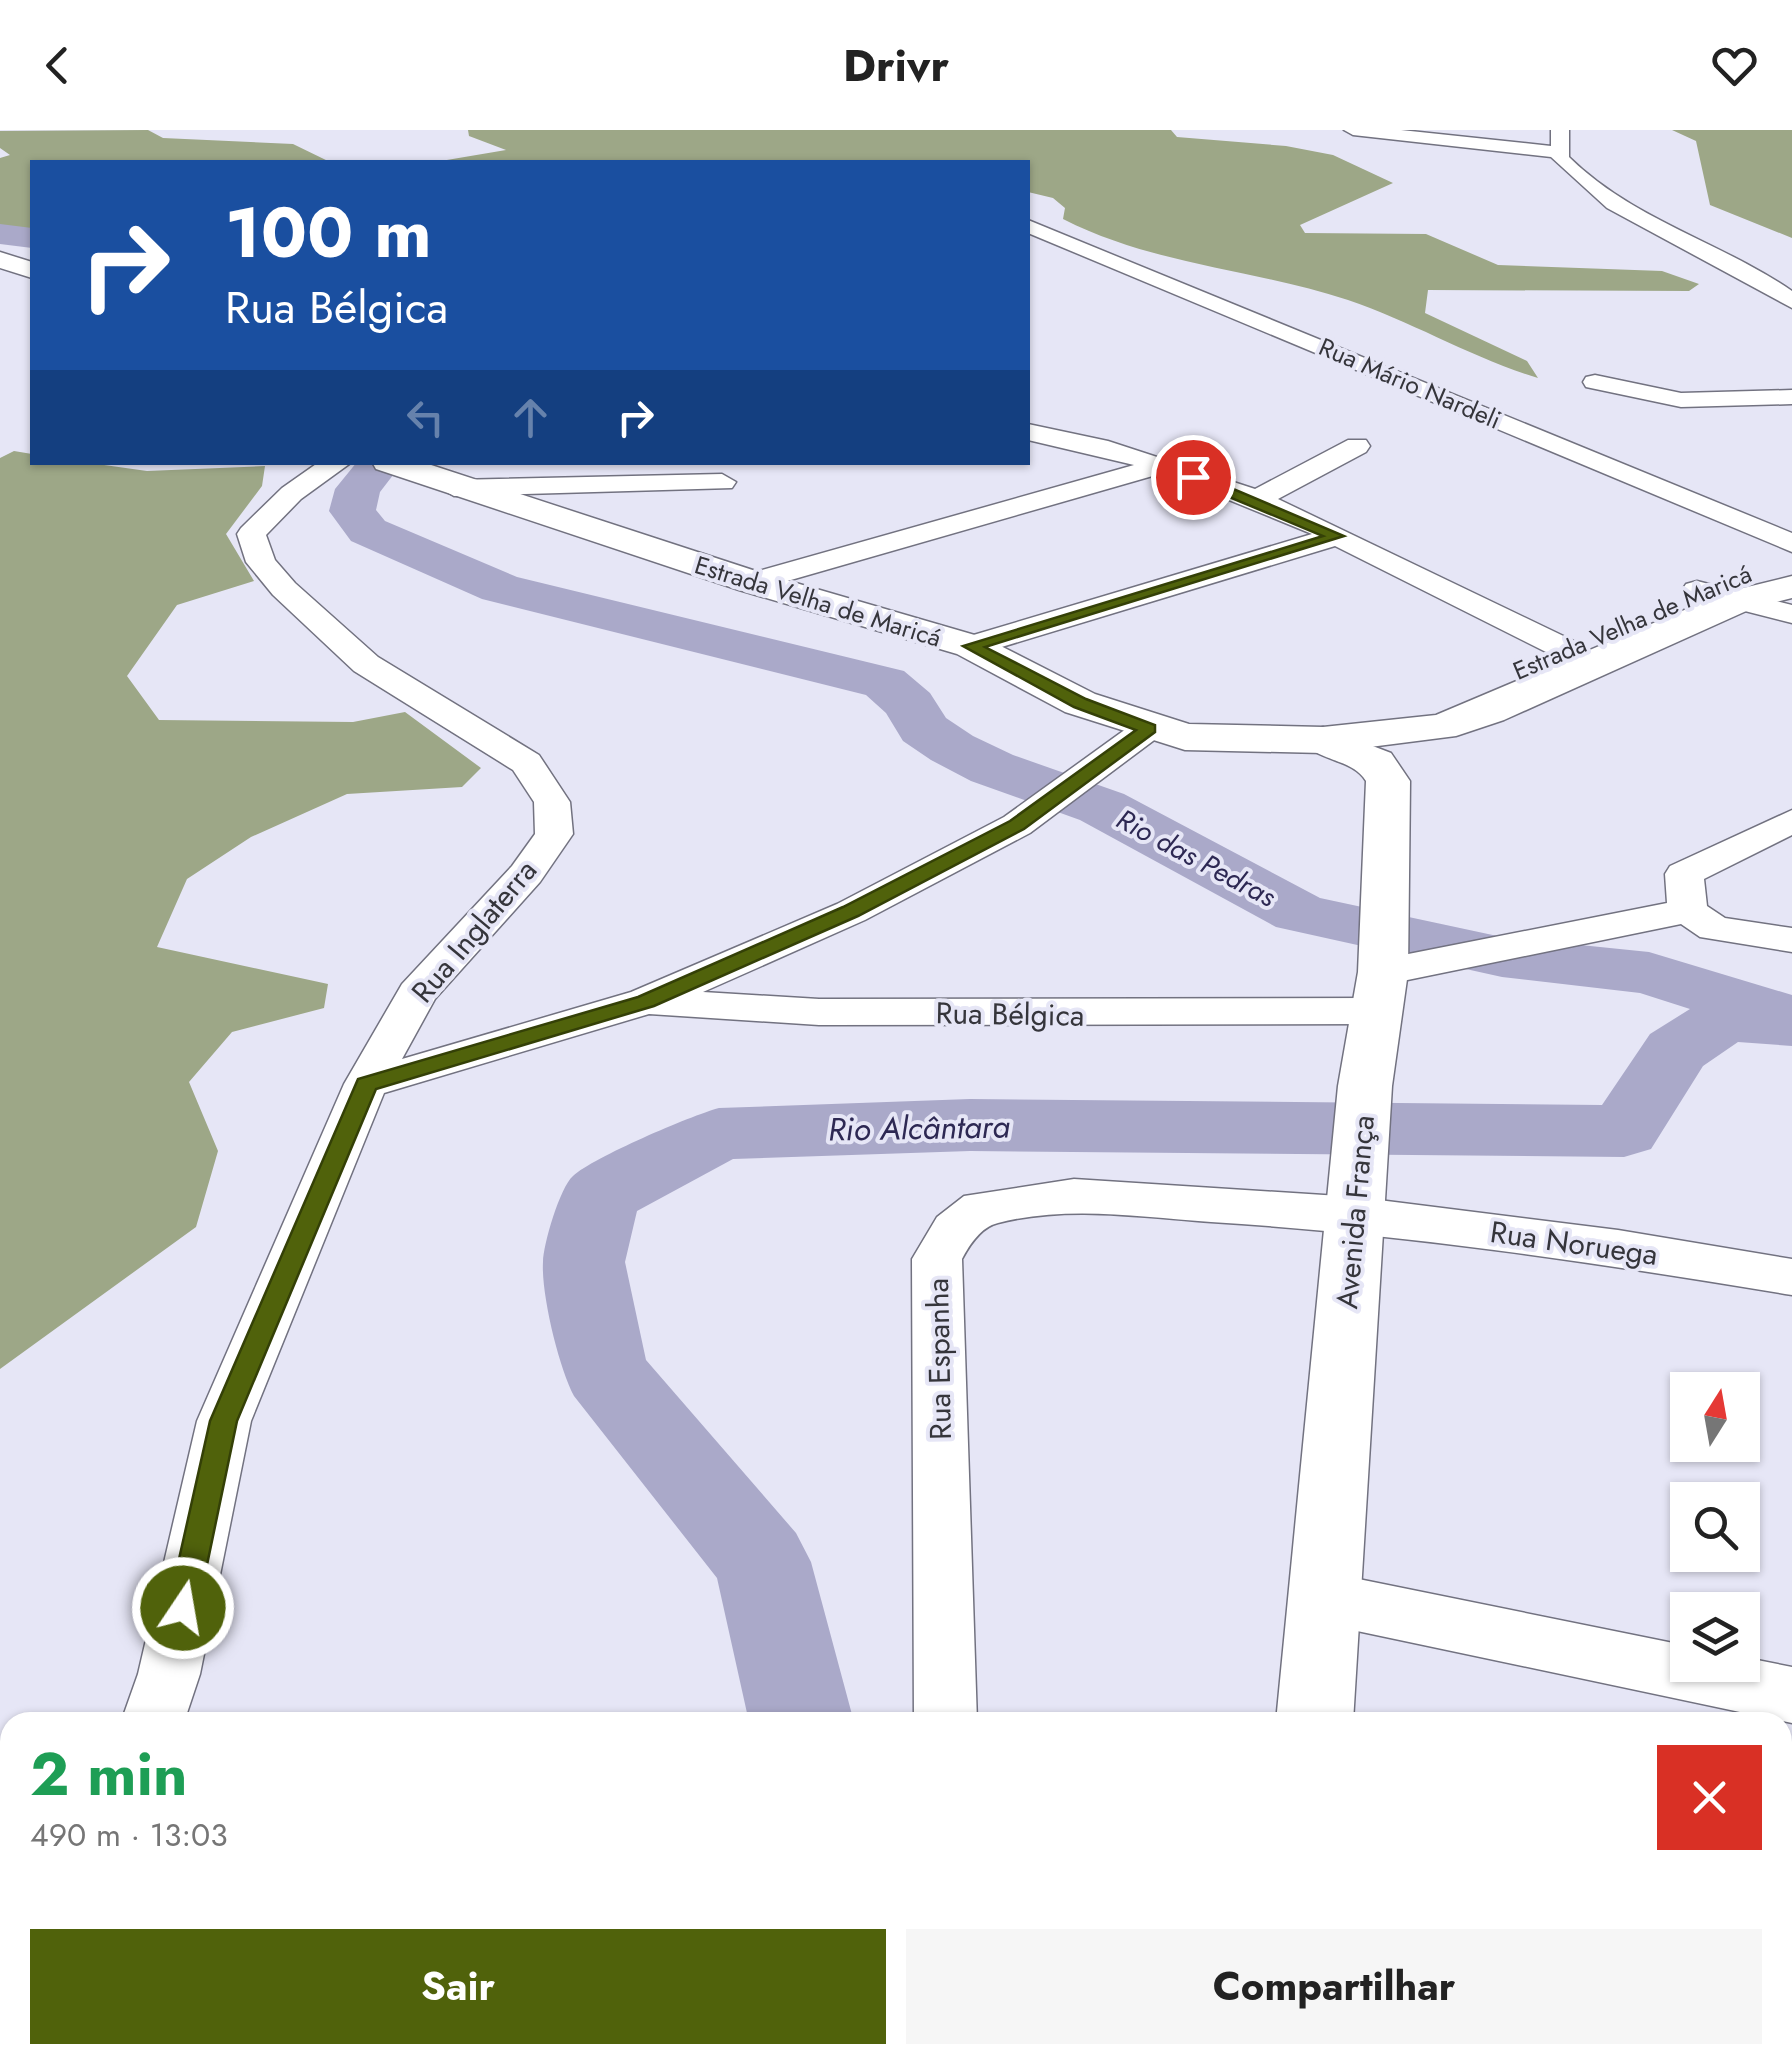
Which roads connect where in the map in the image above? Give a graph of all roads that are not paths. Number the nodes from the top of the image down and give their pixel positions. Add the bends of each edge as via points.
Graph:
1 (1353, 130) edge
2 (1560, 130) edge
3 (1557, 152) junction
4 (1030, 227) edge
5 (0, 260) edge
6 (30, 269) edge
7 (1786, 292) edge
8 (1595, 382) dead end
9 (1792, 398) edge
10 (1030, 432) edge
11 (1356, 446) dead end
12 (333, 465) edge
13 (396, 465) edge
14 (1163, 465) junction
15 (722, 482) dead end
16 (454, 488) junction
17 (1253, 501) junction
18 (1337, 536) junction
19 (1792, 543) edge
20 (1792, 562) edge
21 (752, 582) junction
22 (1792, 587) edge
23 (1697, 590) junction
24 (1740, 600) junction
25 (1792, 614) edge
26 (971, 646) junction
27 (1567, 650) junction
28 (1149, 728) junction
29 (1343, 738) junction
30 (1792, 821) edge
31 (1688, 911) junction
32 (1792, 940) edge
33 (1378, 992) junction
34 (646, 1001) junction
35 (366, 1084) junction
36 (1356, 1191) junction
37 (1792, 1277) edge
38 (1324, 1598) junction
39 (1792, 1696) edge
40 (156, 1712) edge
41 (945, 1712) edge
42 (1315, 1712) edge

1 - 3 street
2 - 3 street
3 - 7 street via 1616,210
4 - 19 street, Rua Mário Nardeli
5 - 6 main road
8 - 9 street via 1681,400
10 - 14 street
11 - 17 street
12 - 35 street, Rua Inglaterra via 274,506 251,534 261,562 366,664 526,763 552,802 554,834 526,874 417,992
13 - 16 main road, Estrada Velha de Maricá
14 - 17 street
14 - 21 street
15 - 16 street
16 - 21 main road, Estrada Velha de Maricá
17 - 18 street
18 - 26 street
18 - 27 street
20 - 23 main road, Estrada Velha de Maricá
21 - 26 main road, Estrada Velha de Maricá
22 - 24 main road, Estrada Velha de Maricá
23 - 24 street
23 - 27 main road, Estrada Velha de Maricá
24 - 25 street
24 - 29 main road, Estrada Velha de Maricá via 1463,721
26 - 28 main road, Estrada Velha de Maricá via 1080,703
27 - 29 main road, Estrada Velha de Maricá
28 - 29 main road, Estrada Velha de Maricá via 1235,742
28 - 34 street, Rua Bélgica via 1017,825 850,912
29 - 33 main road, Avenida França via 1376,762 1388,781
30 - 31 street via 1684,874
31 - 32 street via 1714,928
31 - 33 street, Rua Bélgica
33 - 34 street, Rua Bélgica via 818,1012
33 - 36 main road, Avenida França
34 - 35 street, Rua Bélgica
35 - 40 street, Rua Inglaterra via 224,1421
36 - 37 street, Rua Noruega via 1618,1248
36 - 38 main road, Avenida França
36 - 41 street, Rua Espanha via 1074,1196 981,1208 954,1229 937,1259
38 - 39 street
38 - 42 main road, Avenida França

